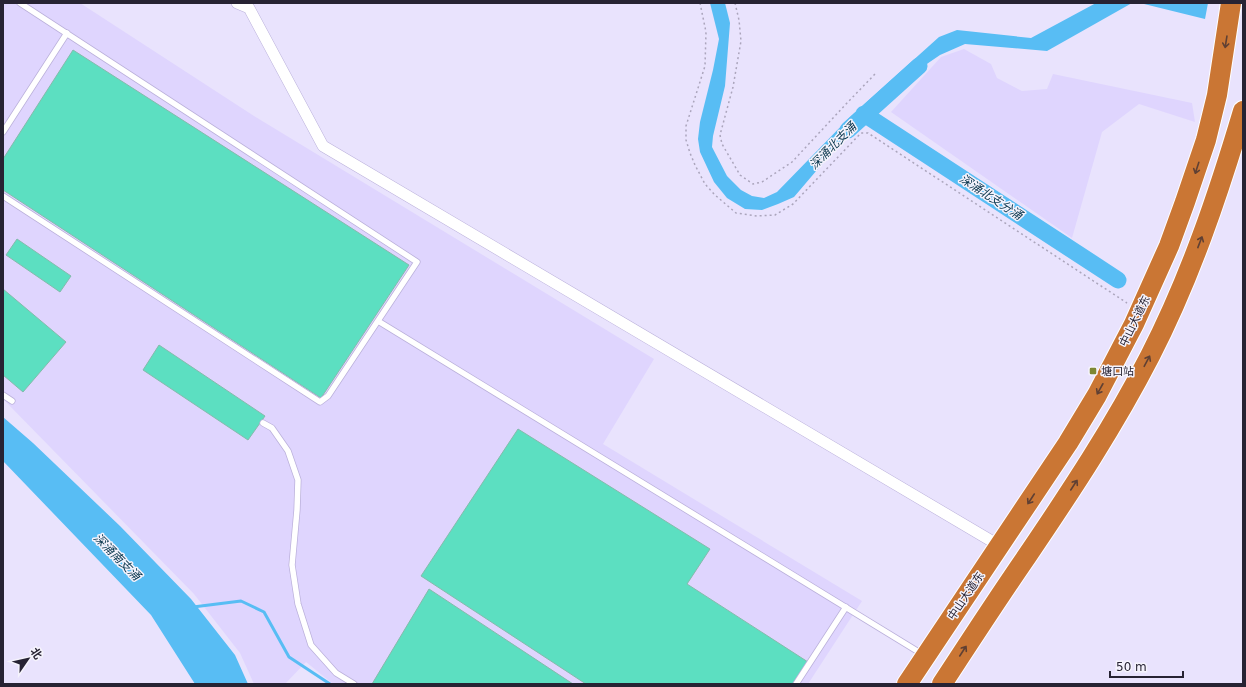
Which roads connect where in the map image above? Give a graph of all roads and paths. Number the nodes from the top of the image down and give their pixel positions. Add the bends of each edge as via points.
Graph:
1 (20, 3) edge
2 (237, 3) edge
3 (700, 3) edge
4 (735, 3) edge
5 (1231, 3) edge
6 (67, 33) junction
7 (875, 74) dead end
8 (1243, 111) edge
9 (3, 132) edge
10 (3, 196) edge
11 (1140, 312) junction
12 (378, 321) junction
13 (3, 395) edge
14 (12, 401) dead end
15 (263, 423) dead end
16 (1000, 546) junction
17 (846, 607) junction
18 (926, 656) junction
19 (354, 684) edge
20 (796, 684) edge
21 (906, 684) edge
22 (942, 684) edge

1 - 6 lane
2 - 16 street via 249,8 323,146
3 - 11 path via 706,32 705,66 686,126 686,140 705,184 736,213 775,215 793,204 861,133 868,133
4 - 7 path via 741,41 733,87 720,136 740,175 753,184 762,182 792,162
5 -> 11 highway, 中山大道东 via 1217,95 1206,140 1169,246
6 - 9 lane
6 - 12 lane via 417,262
22 -> 8 highway via 1092,457 1151,354 1179,295 1199,244 1217,196
10 - 12 lane via 320,402 328,396
11 -> 16 highway, 中山大道东 via 1085,415
12 - 17 lane
13 - 14 lane
15 - 19 lane via 272,428 288,451 298,480 292,565 298,604 311,645 336,673
16 - 18 highway, 中山大道东
17 - 18 lane
17 - 20 lane
18 - 21 highway, 中山大道东

